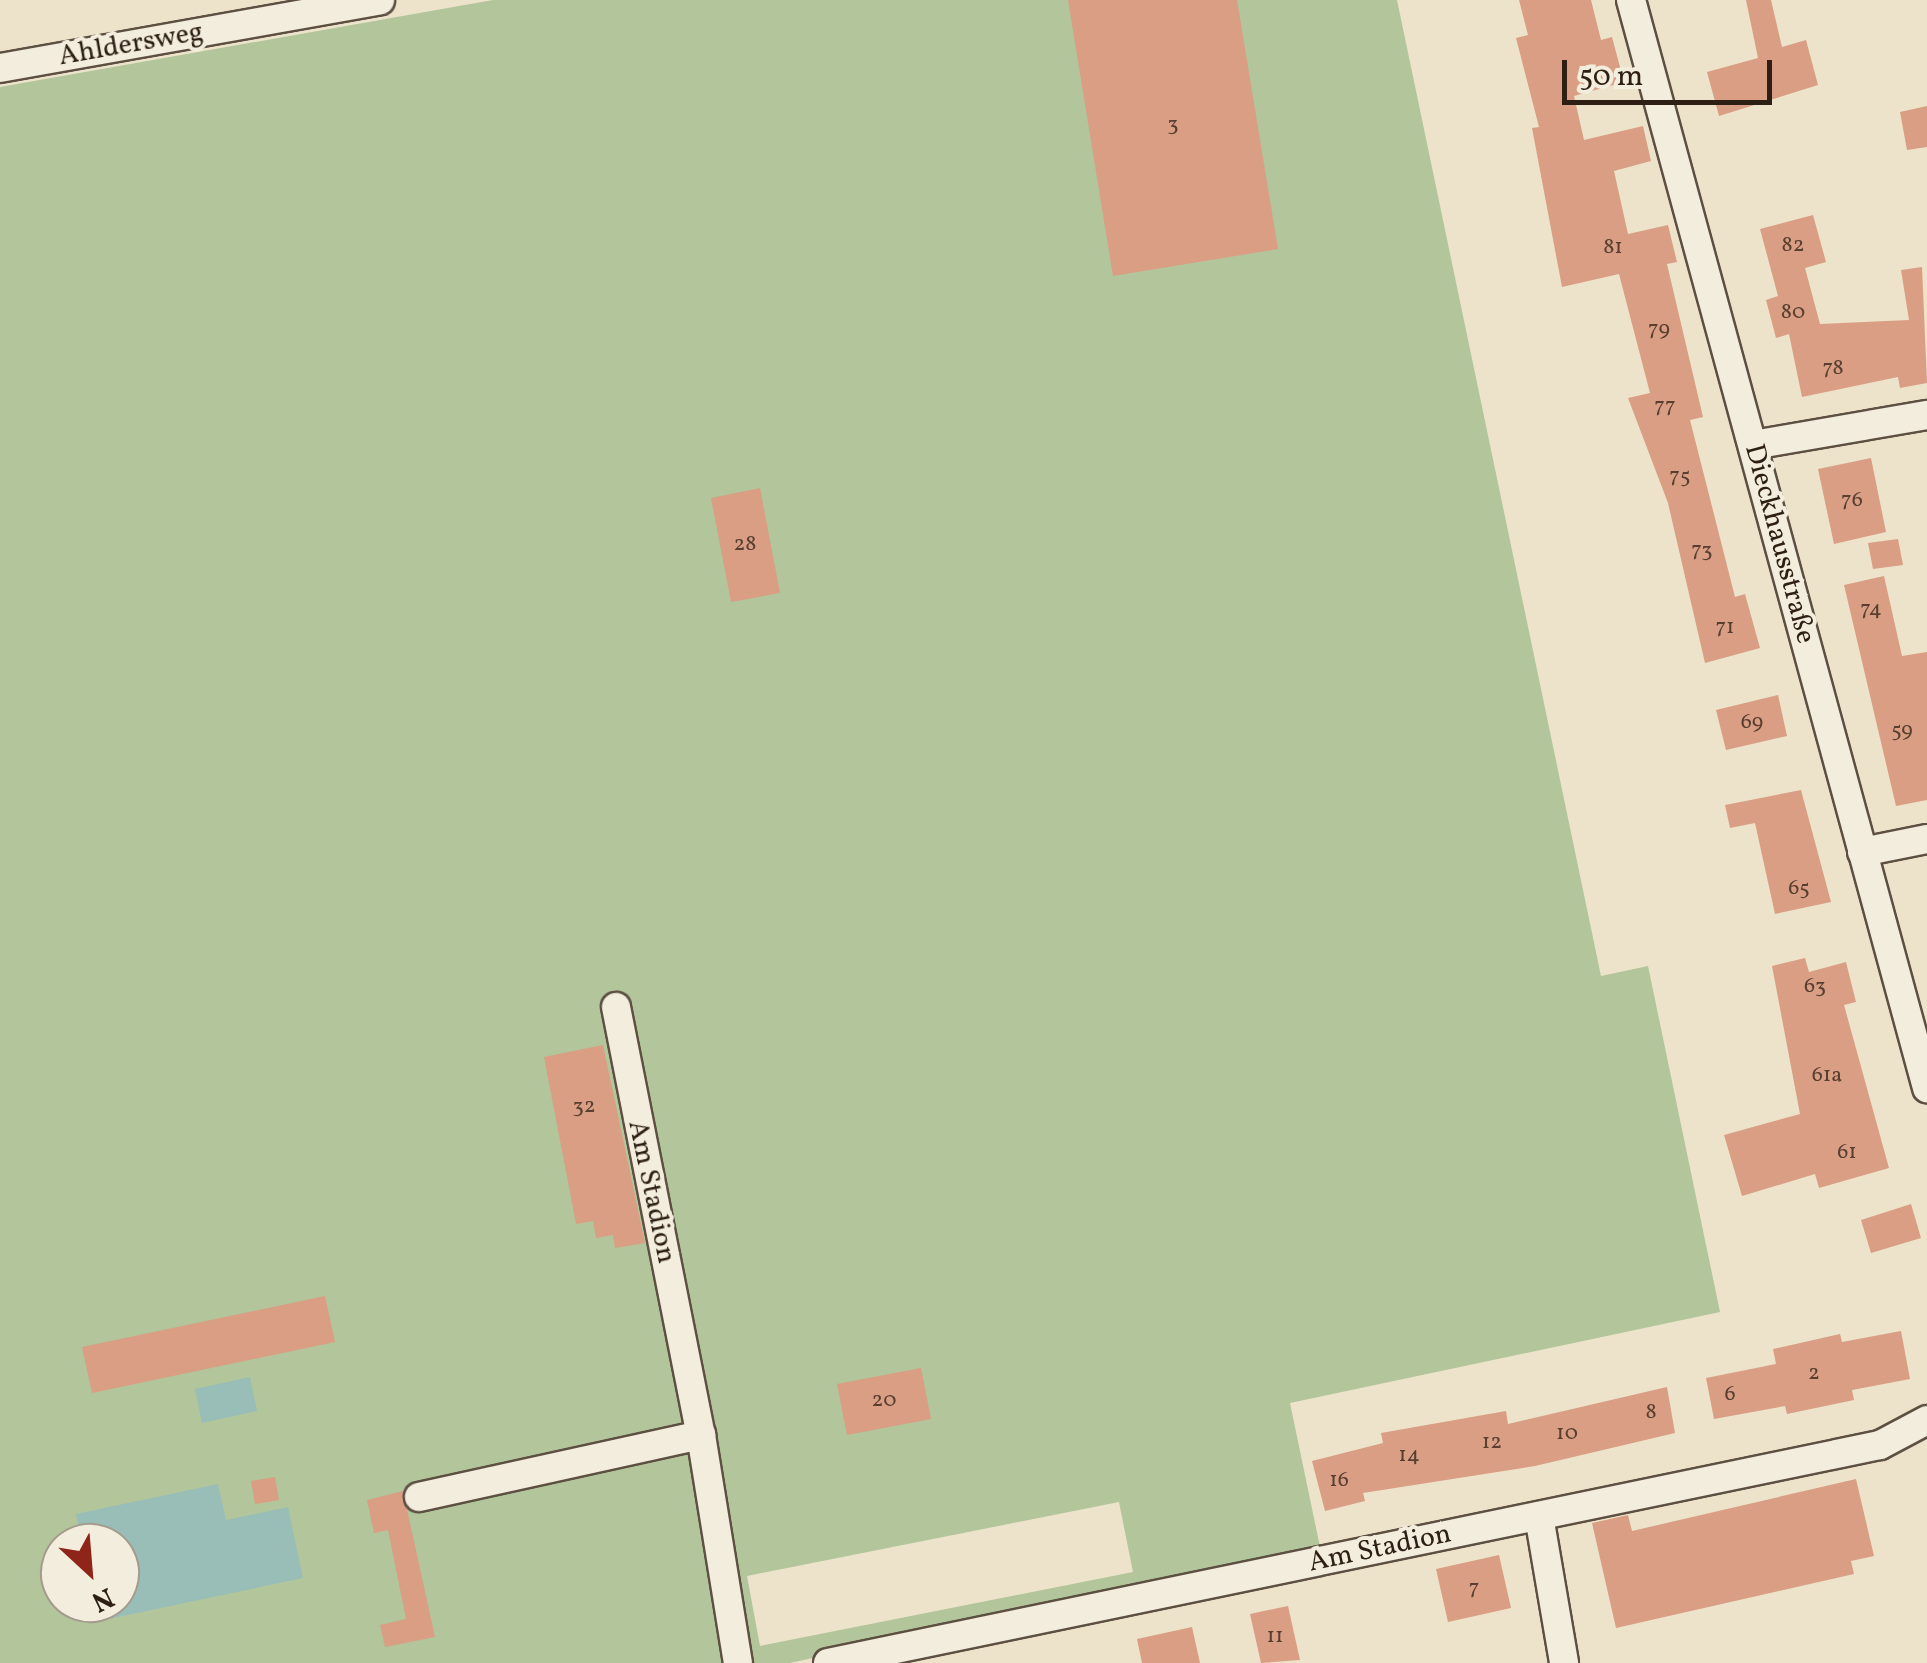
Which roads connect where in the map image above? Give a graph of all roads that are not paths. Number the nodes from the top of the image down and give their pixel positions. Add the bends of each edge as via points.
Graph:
1 (380, 0) edge
2 (1631, 0) edge
3 (0, 68) edge
4 (1927, 415) edge
5 (1753, 446) junction
6 (1927, 839) edge
7 (1862, 852) junction
8 (616, 1007) dead end
9 (1927, 1088) edge
10 (1927, 1420) edge
11 (701, 1435) junction
12 (419, 1497) dead end
13 (1539, 1516) junction
14 (738, 1663) edge
15 (828, 1663) edge
16 (1564, 1663) edge

1 - 3 street, Ahldersweg
2 - 5 street, Dieckhausstraße
4 - 5 street
5 - 7 street, Dieckhausstraße
6 - 7 street
7 - 9 street, Dieckhausstraße
8 - 11 street, Am Stadion
10 - 13 street, Am Stadion via 1880,1444
11 - 12 street
11 - 14 street, Am Stadion
13 - 15 street, Am Stadion
13 - 16 street

